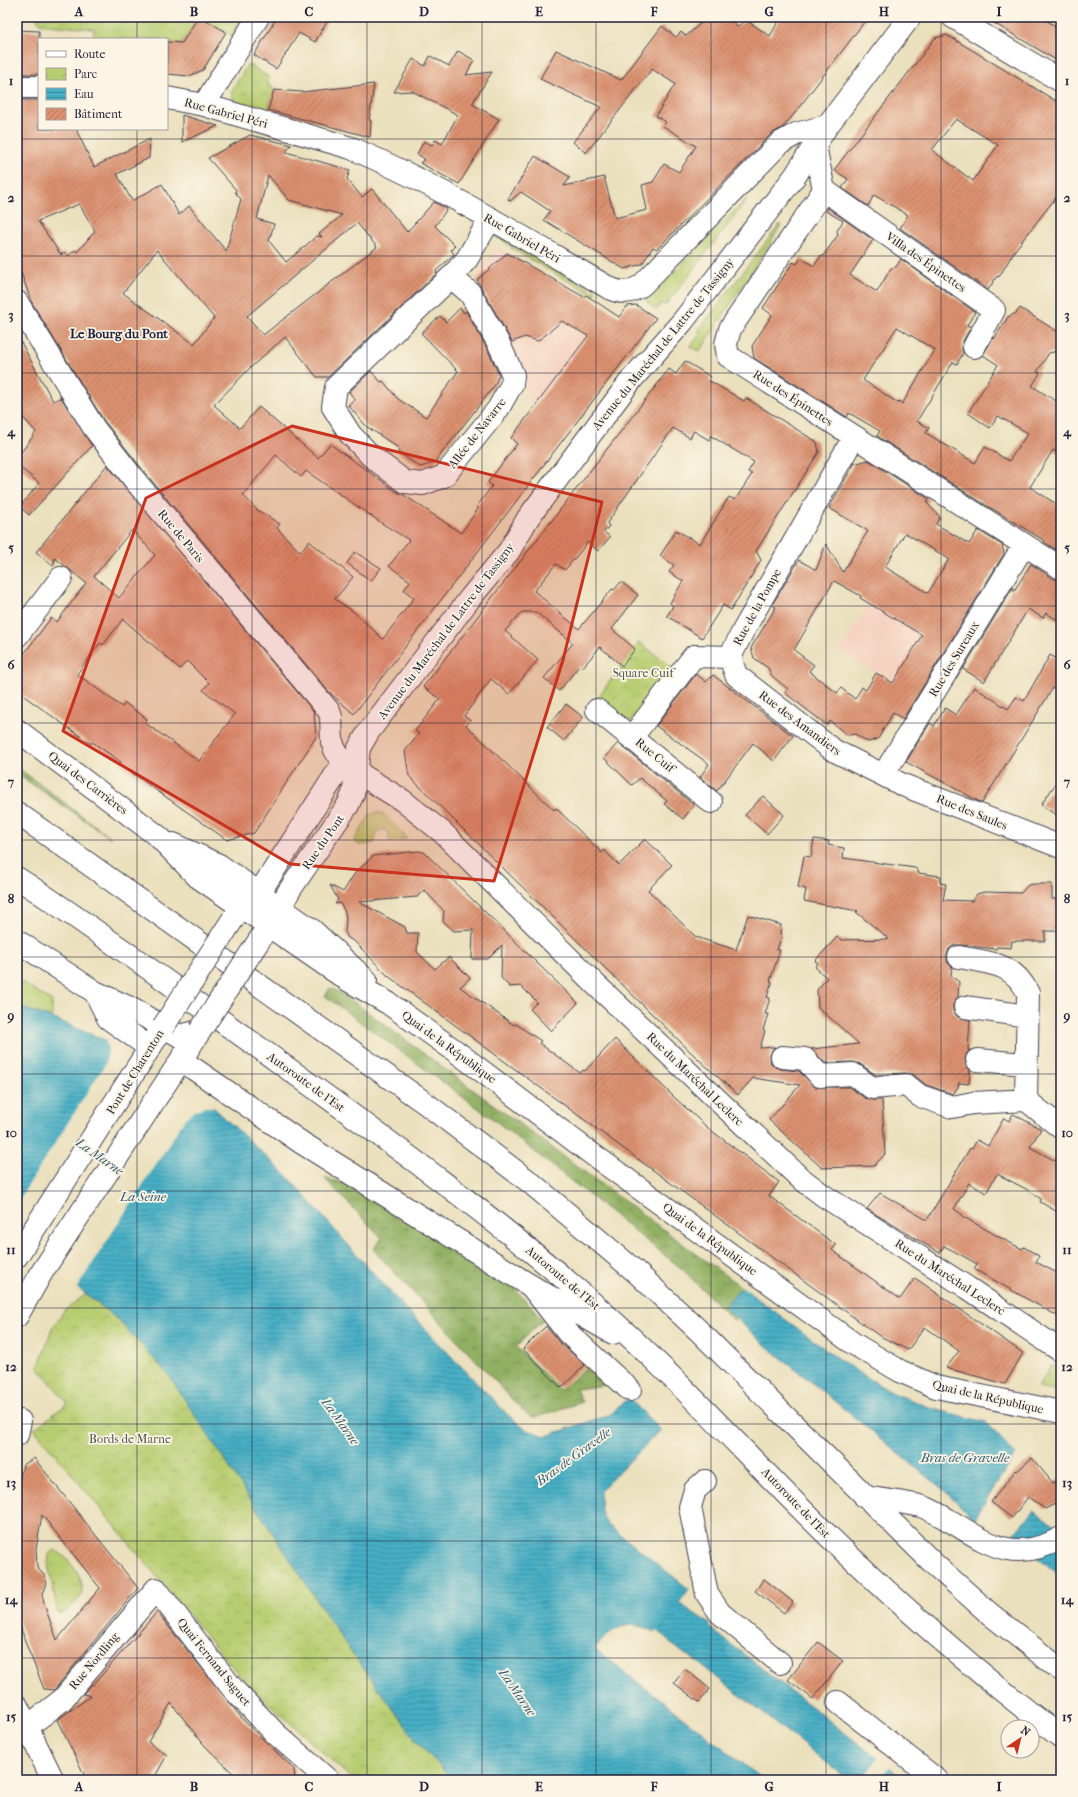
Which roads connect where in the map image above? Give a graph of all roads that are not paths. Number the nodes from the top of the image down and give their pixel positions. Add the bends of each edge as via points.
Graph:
1 (258, 17) edge
2 (910, 17) edge
3 (953, 17) edge
4 (1061, 81) edge
5 (17, 87) edge
6 (38, 88) edge
7 (168, 98) edge
8 (204, 105) junction
9 (827, 126) junction
10 (815, 146) junction
11 (824, 190) junction
12 (490, 219) junction
13 (451, 277) junction
14 (17, 302) edge
15 (974, 347) dead end
16 (854, 438) junction
17 (1024, 545) junction
18 (1061, 568) edge
19 (61, 578) dead end
20 (17, 636) edge
21 (730, 657) junction
22 (597, 710) dead end
23 (17, 730) edge
24 (632, 737) junction
25 (351, 768) junction
26 (884, 774) junction
27 (712, 802) dead end
28 (17, 813) edge
29 (159, 837) junction
30 (1061, 847) edge
31 (17, 878) edge
32 (259, 893) junction
33 (17, 895) edge
34 (238, 913) junction
35 (74, 916) junction
36 (270, 924) junction
37 (17, 941) edge
38 (959, 957) dead end
39 (88, 987) junction
40 (964, 1007) dead end
41 (1028, 1016) junction
42 (181, 1031) junction
43 (150, 1048) junction
44 (782, 1057) dead end
45 (181, 1060) junction
46 (977, 1060) dead end
47 (1027, 1064) junction
48 (1026, 1100) junction
49 (1061, 1128) edge
50 (17, 1256) edge
51 (531, 1286) junction
52 (17, 1316) edge
53 (1061, 1351) edge
54 (653, 1358) junction
55 (630, 1390) dead end
56 (1061, 1412) edge
57 (705, 1481) dead end
58 (865, 1498) junction
59 (1061, 1538) edge
60 (156, 1589) joint
61 (780, 1662) dead end
62 (1061, 1670) edge
63 (838, 1702) dead end
64 (17, 1706) edge
65 (27, 1727) junction
66 (1061, 1737) edge
67 (52, 1780) edge
68 (328, 1780) edge
69 (937, 1780) edge

1 - 8 main road
2 - 9 main road, Avenue du Maréchal de Lattre de Tassigny
3 - 4 main road
5 - 6 main road
7 - 8 main road, Rue Gabriel Péri
8 - 12 main road, Rue Gabriel Péri via 352,148 399,169
9 - 10 main road, Avenue du Maréchal de Lattre de Tassigny
9 - 12 main road, Rue Gabriel Péri via 796,134 780,143 642,285 626,293 609,288
10 - 11 main road
10 - 25 main road, Avenue du Maréchal de Lattre de Tassigny via 796,176 693,309 632,378 528,518 509,551 369,732
11 - 15 main road, Villa des Épinettes via 994,310
11 - 16 main road, Rue des Épinettes via 730,329 726,344 728,356
12 - 13 main road, Allée de Navarre via 468,259
13 - 13 main road, Allée de Navarre via 336,387 333,407 350,434 372,457 405,482 423,484 444,476 498,409 512,384 512,375 499,344 470,293
14 - 25 main road, Rue de Paris via 94,428 147,496 329,711 335,750
16 - 17 main road, Rue des Épinettes
16 - 21 main road, Rue de la Pompe
17 - 18 main road, Rue des Épinettes
17 - 26 main road, Rue des Sureaux
19 - 20 main road
21 - 24 main road, Rue de la Pompe via 694,656
21 - 26 main road, Rue des Amandiers via 736,675 833,750
22 - 24 main road, Rue Cuif
23 - 29 main road, Quai des Carrières
24 - 27 main road, Rue Cuif
25 - 32 main road, Rue du Pont via 340,768
25 - 36 main road, Rue du Pont via 353,794 348,805 288,891
25 - 53 main road, Rue du Maréchal Leclerc via 402,800 442,832 595,984 799,1177
26 - 30 main road, Rue des Saules via 903,784
28 - 58 main road via 482,1144 531,1183 587,1229 697,1329
29 - 32 main road, Quai des Carrières via 219,865
29 - 34 main road, Quai des Carrières
31 - 35 main road, Autoroute de l’Est
32 - 34 main road, Pont de Charenton
32 - 36 main road, Quai de la République
33 - 35 main road
34 - 36 main road, Quai des Carrières
34 - 42 main road, Pont de Charenton, bridge
35 - 54 main road, Autoroute de l’Est via 460,1194 581,1293
36 - 42 main road, Pont de Charenton, bridge
36 - 56 main road, Quai de la République via 312,930 388,1003 854,1344 900,1371 936,1387
37 - 39 main road
38 - 41 main road via 1002,966 1023,982 1028,993
39 - 42 main road
39 - 43 main road via 108,1018
40 - 41 main road
41 - 47 main road
42 - 43 main road, Pont de Charenton
42 - 45 main road, Pont de Charenton
43 - 50 main road, Pont de Charenton
44 - 48 main road via 805,1059 820,1076 853,1074 872,1088 906,1085 920,1096 952,1107 973,1103
45 - 51 main road via 302,1143
45 - 52 main road, Pont de Charenton via 42,1272
46 - 47 main road
47 - 48 main road
48 - 49 main road
51 - 54 main road
51 - 55 main road via 568,1333
54 - 66 main road, Autoroute de l’Est via 842,1550 956,1654
57 - 61 main road via 695,1490 690,1507 707,1594 720,1613
58 - 59 main road via 925,1508 987,1542 1011,1550 1040,1547
58 - 62 main road via 990,1614
60 - 65 main road, Rue Nordling via 62,1700
60 - 68 main road, Quai Fernand Saguet via 233,1689 276,1734
63 - 69 main road
64 - 65 main road
65 - 67 main road

